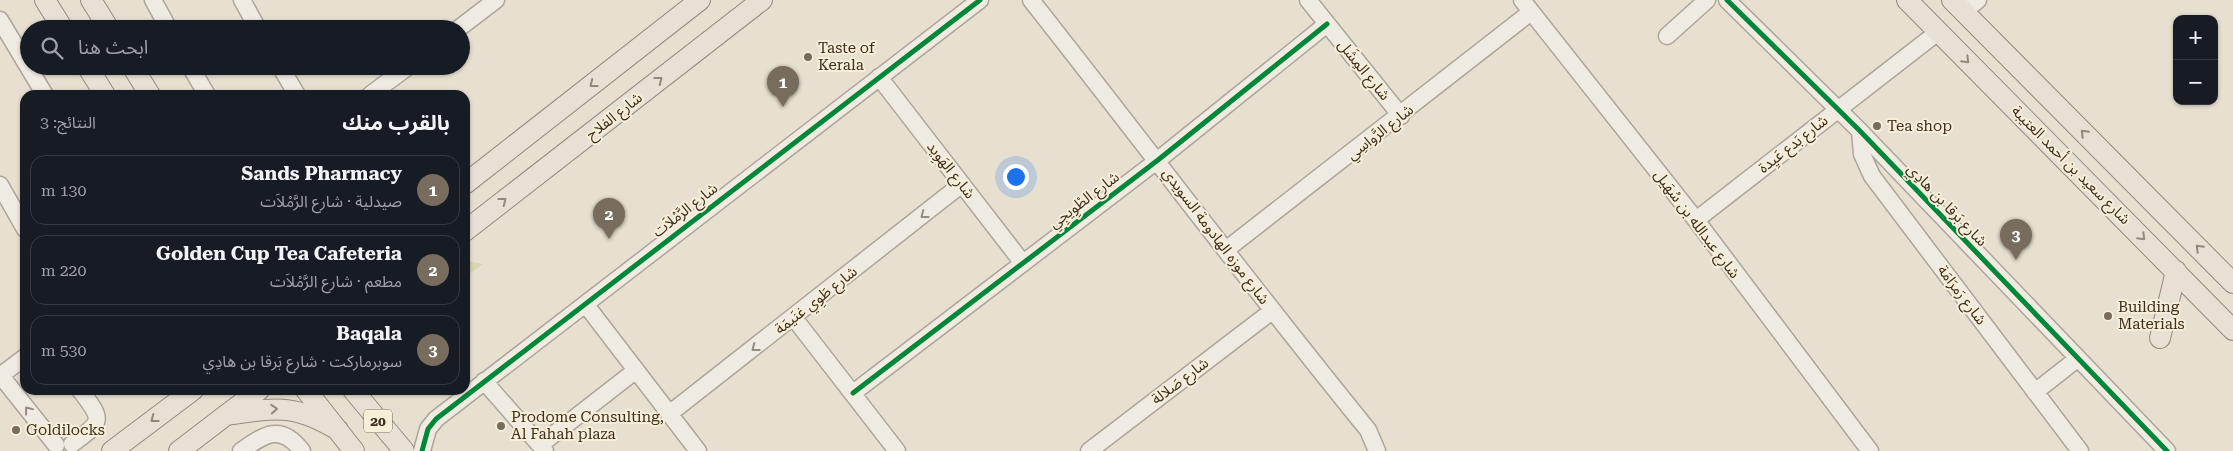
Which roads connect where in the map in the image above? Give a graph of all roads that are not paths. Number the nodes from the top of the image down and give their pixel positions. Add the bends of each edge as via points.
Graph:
1 (45, 0) edge
2 (91, 0) edge
3 (152, 0) edge
4 (242, 0) edge
5 (496, 0) edge
6 (700, 0) edge
7 (762, 0) edge
8 (980, 0) edge
9 (1031, 0) edge
10 (1308, 0) edge
11 (1707, 0) edge
12 (1728, 0) edge
13 (1907, 0) edge
14 (1965, 4) edge
15 (1527, 6) edge
16 (0, 20) edge
17 (57, 20) edge
18 (103, 20) edge
19 (164, 20) edge
20 (253, 20) edge
21 (470, 20) edge
22 (1327, 24) junction
23 (1938, 32) junction
24 (1667, 36) dead end
25 (20, 53) edge
26 (33, 75) edge
27 (93, 75) edge
28 (138, 75) edge
29 (195, 75) edge
30 (285, 75) edge
31 (397, 75) edge
32 (879, 77) junction
33 (42, 90) edge
34 (102, 90) edge
35 (147, 90) edge
36 (204, 90) edge
37 (293, 90) edge
38 (377, 90) edge
39 (1837, 110) junction
40 (1401, 116) junction
41 (1860, 131) junction
42 (1158, 160) junction
43 (470, 180) edge
44 (962, 184) junction
45 (0, 186) edge
46 (20, 220) edge
47 (1696, 220) junction
48 (470, 228) edge
49 (1227, 249) junction
50 (1022, 262) junction
51 (2176, 271) junction
52 (2233, 283) edge
53 (586, 305) junction
54 (1272, 311) junction
55 (794, 318) junction
56 (2233, 330) edge
57 (2160, 338) dead end
58 (2076, 359) junction
59 (20, 361) edge
60 (635, 371) junction
61 (1, 376) edge
62 (484, 381) junction
63 (470, 392) edge
64 (2035, 392) junction
65 (853, 393) junction
66 (84, 395) edge
67 (186, 395) edge
68 (252, 395) edge
69 (310, 395) edge
70 (359, 395) edge
71 (466, 395) edge
72 (669, 414) junction
73 (226, 415) junction
74 (338, 430) junction
75 (543, 448) edge
76 (112, 451) edge
77 (179, 451) edge
78 (241, 451) edge
79 (302, 451) edge
80 (354, 451) edge
81 (404, 451) edge
82 (422, 451) edge
83 (698, 451) edge
84 (897, 451) edge
85 (1089, 451) edge
86 (1377, 451) edge
87 (1870, 451) edge
88 (2080, 451) edge
89 (2167, 451) edge

1 - 17 main road
2 - 18 main road
3 - 19 street
4 - 20 street
5 - 21 street
6 -> 43 main road
48 -> 7 main road, شارع الفلاح
8 - 32 street, شارع الرَّمْلاَت
9 - 42 street, شارع موزه الهادومة السويدي
10 - 22 street, شارع المِشَل
11 - 24 street
12 - 39 street, شارع بَرقا بن هادِي
13 - 23 main road, شارع سعيد بن أحمد العتيبة
52 -> 14 main road
15 - 40 street, شارع الرَّواسِي
15 - 47 street, شارع عبدالله بن سُهَيل
16 - 25 street
22 - 40 street, شارع المِشَل
22 - 42 street, شارع الطْوِيجِي
23 - 39 street, شارع بَدع عَيِدة
23 -> 51 main road, شارع سعيد بن أحمد العتيبة
26 - 33 street
27 - 34 main road
28 - 35 main road
29 - 36 street
30 - 37 street
31 - 38 street
32 - 44 street, شارع الهَوِيد
32 - 53 street, شارع الرَّمْلاَت
39 - 41 street, شارع بَرقا بن هادِي
39 - 47 street, شارع بَدع عَيِدة
40 - 49 street, شارع الرَّواسِي
41 - 58 street, شارع بَرقا بن هادِي
41 - 64 street, شارع رَمرَامَة via 1862,154 1872,176
42 - 49 street, شارع موزه الهادومة السويدي
42 - 50 street, شارع الطْوِيجِي
44 - 50 street, شارع الهَوِيد
44 -> 55 street, شارع طَوِي غنَيمَة
45 - 46 street
47 - 87 street, شارع عبدالله بن سُهَيل
49 - 54 street, شارع موزه الهادومة السويدي
50 - 65 street, شارع الطْوِيجِي
51 - 56 main road, شارع سعيد بن أحمد العتيبة
51 - 57 main road
53 - 60 street
53 - 62 street, شارع الرَّمْلاَت
54 - 85 street, شارع صَلالة
54 - 86 street, شارع موزه الهادومة السويدي via 1368,430
55 - 65 street
55 -> 72 street, شارع طَوِي غنَيمَة
58 - 64 street
58 - 89 street, شارع بَرقا بن هادِي
59 - 61 street
60 - 72 street
60 - 75 street
66 -> 61 street via 96,411 97,422 94,428 64,445
62 - 63 street, شارع الرَّمْلاَت
62 - 75 street
64 - 88 street, شارع رَمرَامَة
65 - 84 street
67 -> 76 main road
68 - 73 main road
69 - 74 main road, 20
70 - 81 main road, 20
71 - 82 street, شارع الرَّمْلاَت via 428,429
72 - 83 street
73 -> 74 main road via 289,408 318,418
73 - 77 main road
74 - 80 main road, 20
78 - 79 street via 261,437 278,433 293,440

